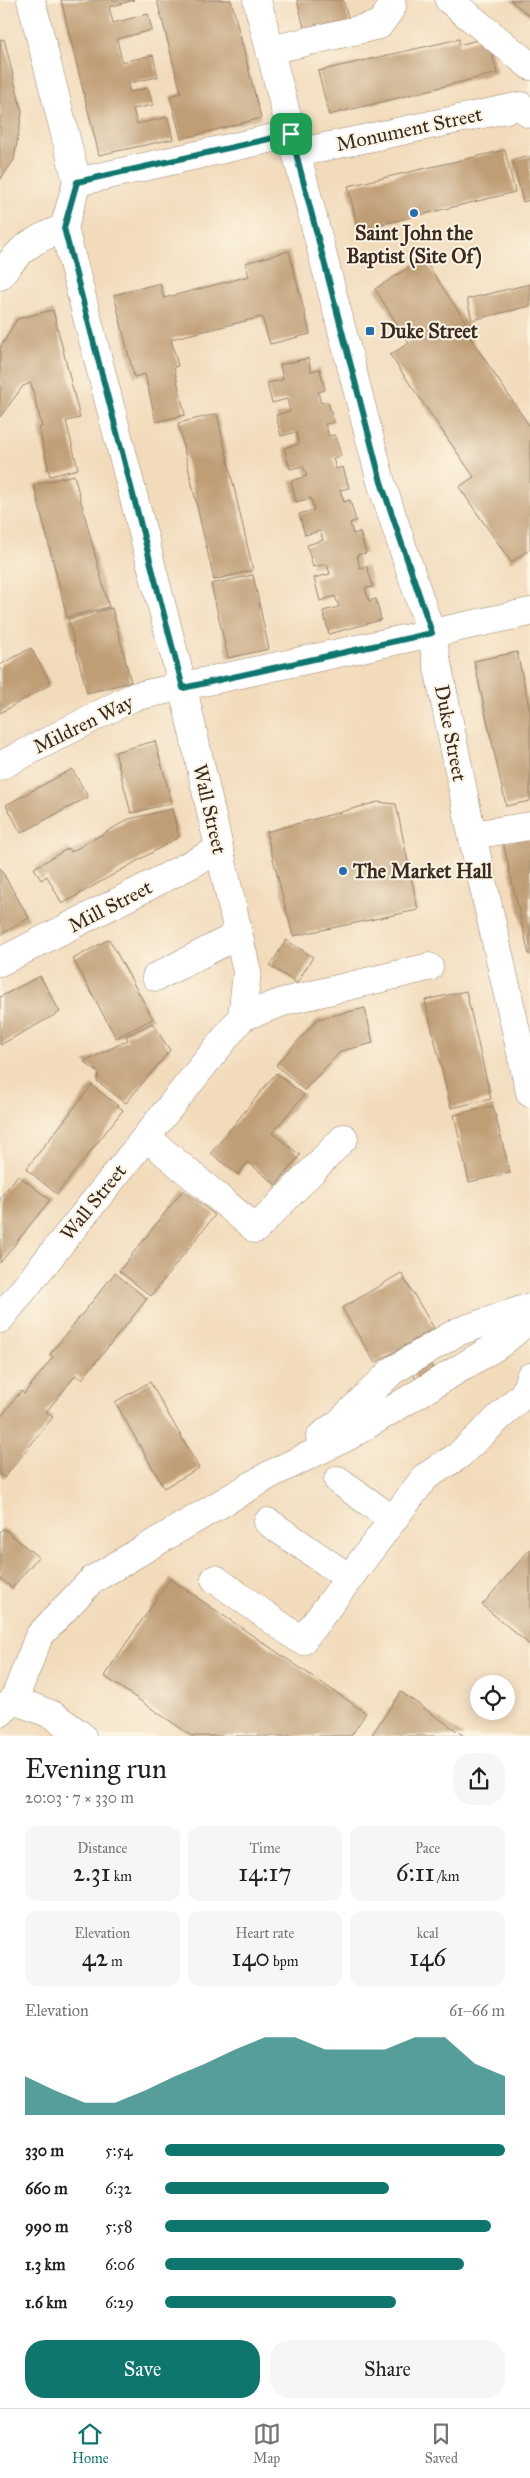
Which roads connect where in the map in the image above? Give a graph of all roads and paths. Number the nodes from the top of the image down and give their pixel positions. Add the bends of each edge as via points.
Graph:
1 (31, 0) edge
2 (257, 0) edge
3 (391, 0) edge
4 (442, 0) edge
5 (270, 50) junction
6 (530, 66) edge
7 (527, 105) edge
8 (294, 143) junction
9 (77, 182) junction
10 (64, 228) junction
11 (0, 276) edge
12 (530, 612) edge
13 (432, 633) junction
14 (183, 688) junction
15 (0, 766) edge
16 (530, 826) edge
17 (472, 835) junction
18 (220, 850) junction
19 (238, 935) junction
20 (0, 962) edge
21 (429, 968) dead end
22 (156, 977) dead end
23 (242, 1017) junction
24 (530, 1093) edge
25 (146, 1137) junction
26 (344, 1138) dead end
27 (530, 1307) edge
28 (0, 1319) edge
29 (530, 1319) edge
30 (530, 1377) edge
31 (271, 1474) junction
32 (338, 1480) dead end
33 (393, 1520) junction
34 (268, 1522) dead end
35 (349, 1578) junction
36 (215, 1579) dead end
37 (7, 1707) edge
38 (82, 1736) edge

1 - 9 street
2 - 5 street, Duke Street
3 - 5 street via 392,7 378,25
4 - 6 street
5 - 8 street, Duke Street
7 - 8 street, Monument Street
8 - 9 street, Monument Street
8 - 13 street, Duke Street via 381,482
9 - 10 street
10 - 11 street via 40,237 15,254
10 - 14 street, Wall Street
12 - 13 street, Mildren Way
13 - 14 street, Mildren Way
13 - 17 street, Duke Street
14 - 15 street, Mildren Way via 133,697
14 - 18 street, Wall Street
16 - 17 street
17 - 24 street, Duke Street
18 - 19 street, Wall Street
18 - 20 street, Mill Street
19 - 22 street
19 - 23 street, Wall Street via 247,972
21 - 23 street via 286,1001
23 - 25 street, Wall Street
25 - 26 street via 256,1229
25 - 28 street, Wall Street
27 - 31 street via 457,1332 392,1371 339,1423
29 - 31 street via 500,1344 347,1437
30 - 33 street via 524,1394 458,1456 425,1477
31 - 37 street via 92,1580 39,1636
32 - 33 street
33 - 35 street
34 - 35 street
35 - 36 street via 302,1641
37 - 38 street via 53,1715

